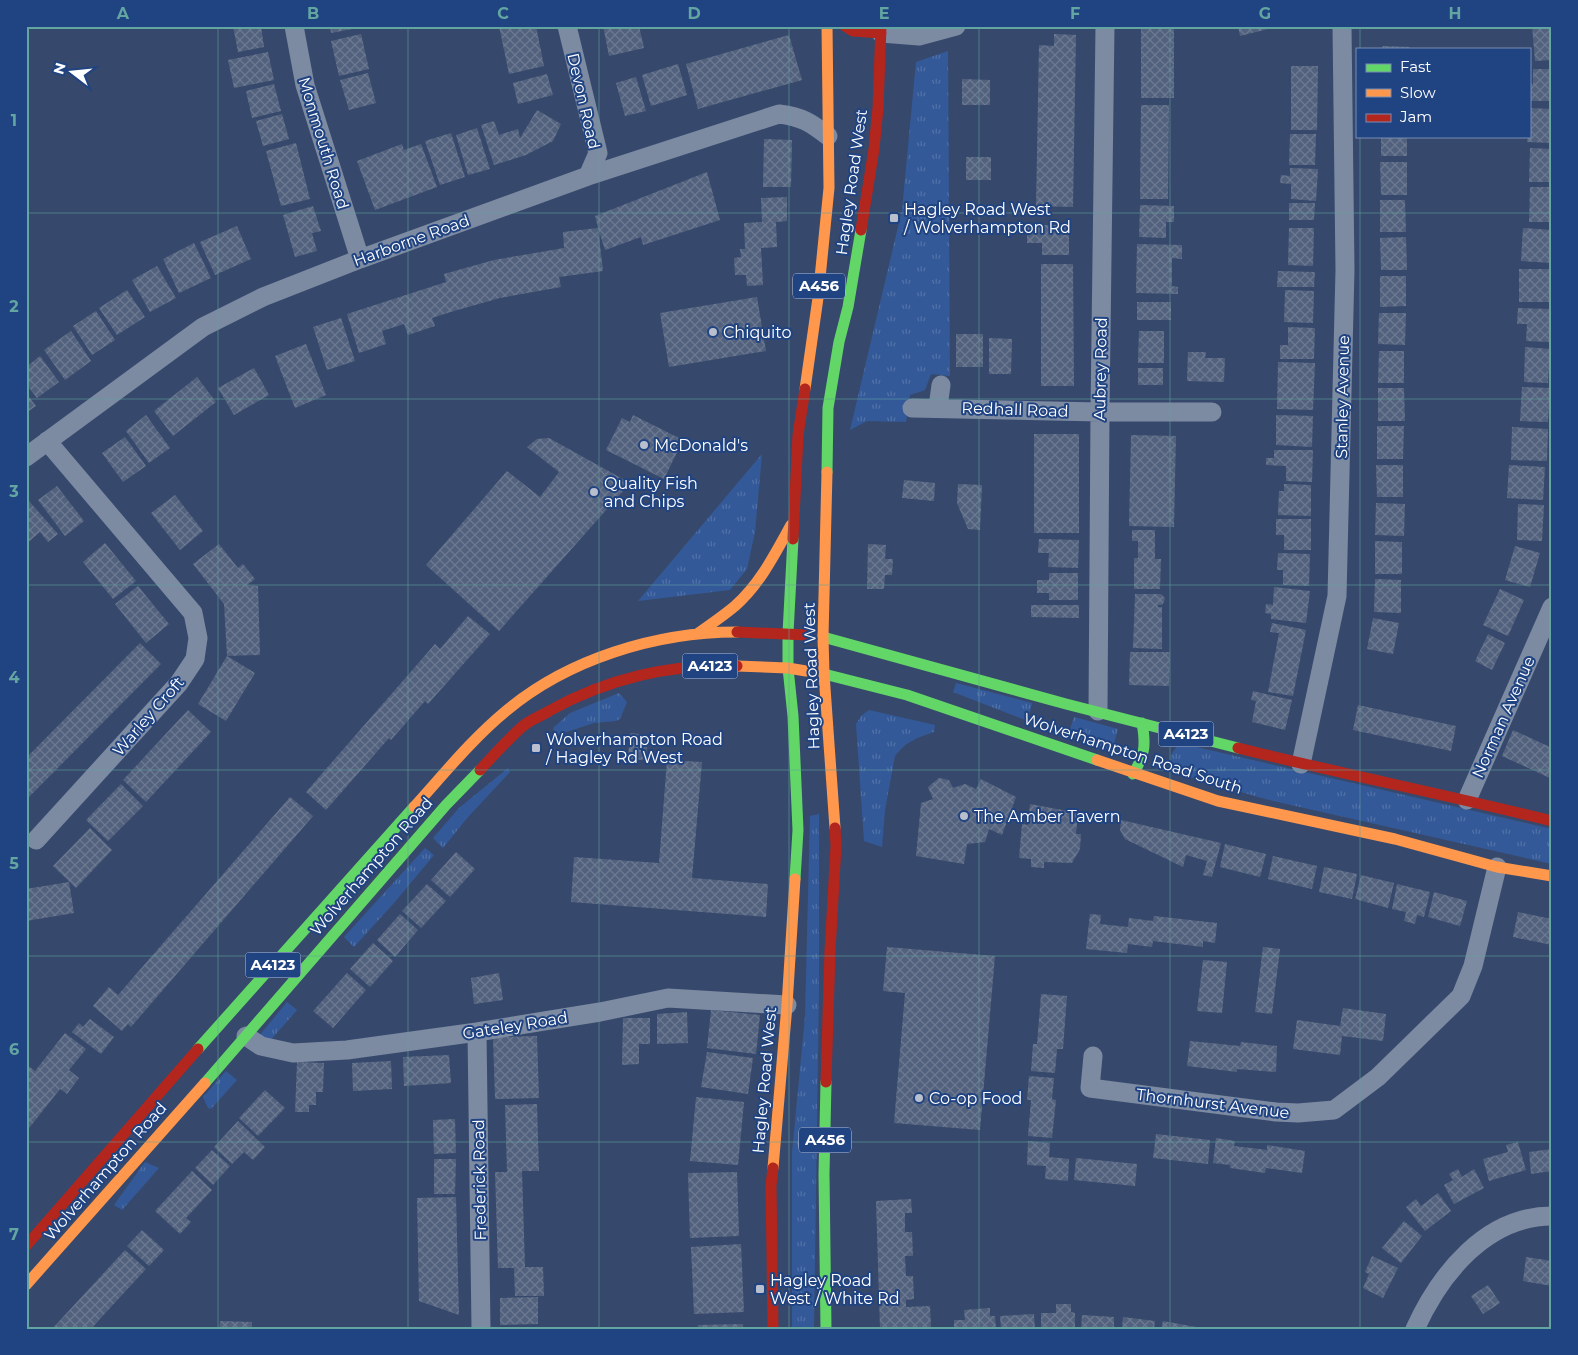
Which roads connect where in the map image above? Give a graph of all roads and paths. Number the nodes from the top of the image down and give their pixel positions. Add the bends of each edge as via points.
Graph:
1 (294, 26) edge
2 (567, 26) edge
3 (827, 26) edge
4 (844, 26) edge
5 (956, 26) edge
6 (1105, 26) edge
7 (1342, 26) edge
8 (881, 29) edge
9 (921, 30) edge
10 (828, 136) junction
11 (588, 176) junction
12 (360, 259) junction
13 (941, 385) dead end
14 (938, 407) junction
15 (912, 408) dead end
16 (1100, 412) junction
17 (1212, 412) dead end
18 (47, 441) junction
19 (26, 457) edge
20 (794, 519) junction
21 (1552, 607) edge
22 (788, 633) junction
23 (697, 634) junction
24 (823, 637) junction
25 (788, 668) junction
26 (824, 674) junction
27 (1066, 704) junction
28 (1054, 711) dead end
29 (1098, 711) junction
30 (1142, 723) junction
31 (1047, 727) dead end
32 (1049, 744) junction
33 (1301, 764) junction
34 (1133, 774) junction
35 (1467, 800) junction
36 (1552, 821) edge
37 (36, 840) dead end
38 (1497, 867) junction
39 (1552, 876) edge
40 (787, 1005) junction
41 (236, 1028) junction
42 (477, 1032) junction
43 (1093, 1056) dead end
44 (1552, 1216) edge
45 (26, 1246) edge
46 (26, 1285) edge
47 (481, 1329) edge
48 (773, 1329) edge
49 (826, 1329) edge
50 (1414, 1329) edge

1 - 12 street, Monmouth Road via 305,85
2 - 11 street, Devon Road via 598,153
3 - 10 main road, Hagley Road West / A456
4 - 8 main road via 853,32
5 - 9 street
6 - 16 street, Aubrey Road
7 - 33 street, Stanley Avenue via 1345,270 1337,596
8 - 9 street via 919,36
8 - 24 main road, Hagley Road West / A456 via 874,149 828,408
10 - 11 street, Harborne Road via 799,117 779,114
10 - 20 main road, Hagley Road West / A456 via 829,188 818,298 798,435
11 - 12 street, Harborne Road
12 - 18 street, Harborne Road via 263,297 203,327
13 - 14 street, Redhall Road
14 - 15 street, Redhall Road
14 - 16 street, Redhall Road
16 - 17 street, Redhall Road
16 - 29 street, Aubrey Road
18 - 19 street, Harborne Road
18 - 37 street, Warley Croft via 194,613 198,638 195,659 174,690
20 - 22 main road, Hagley Road West / A456
20 - 23 main road via 750,590 735,606
21 - 35 street, Norman Avenue
22 - 23 main road, Wolverhampton Road / A4123
22 - 24 main road, Wolverhampton Road South
22 - 25 main road, Hagley Road West / A456
23 - 41 main road, Wolverhampton Road / A4123 via 619,650 558,678 504,711 358,869
24 - 26 main road, Hagley Road West / A456
24 - 27 main road, Wolverhampton Road South / A4123
25 - 26 main road, Wolverhampton Road
25 - 40 main road, Hagley Road West / A456 via 798,830
25 - 41 main road, Wolverhampton Road / A4123 via 717,665 665,670 607,685 565,702 524,725
26 - 32 main road, Wolverhampton Road South via 907,695
26 - 49 main road, Hagley Road West / A456 via 836,846 824,1174
27 - 28 main road
27 - 29 main road, Wolverhampton Road South / A4123
29 - 30 main road, Wolverhampton Road South / A4123
30 - 33 main road, Wolverhampton Road South / A4123
30 - 34 main road via 1146,744
31 - 32 main road
32 - 34 main road, Wolverhampton Road South
33 - 35 main road, Wolverhampton Road South / A4123
34 - 38 main road, Wolverhampton Road South via 1218,801 1395,839
35 - 36 main road, Wolverhampton Road South / A4123
38 - 39 main road, Wolverhampton Road South
38 - 43 street, Thornhurst Avenue via 1472,966 1461,996 1378,1077 1334,1110 1276,1112 1090,1088
40 - 42 street, Gateley Road via 668,998
40 - 48 main road, Hagley Road West / A456 via 771,1185
41 - 42 street, Gateley Road via 261,1046 293,1053 346,1050
41 - 45 main road, Wolverhampton Road / A4123
41 - 46 main road, Wolverhampton Road / A4123
42 - 47 street, Frederick Road
44 - 50 street via 1519,1220 1476,1243 1442,1281

